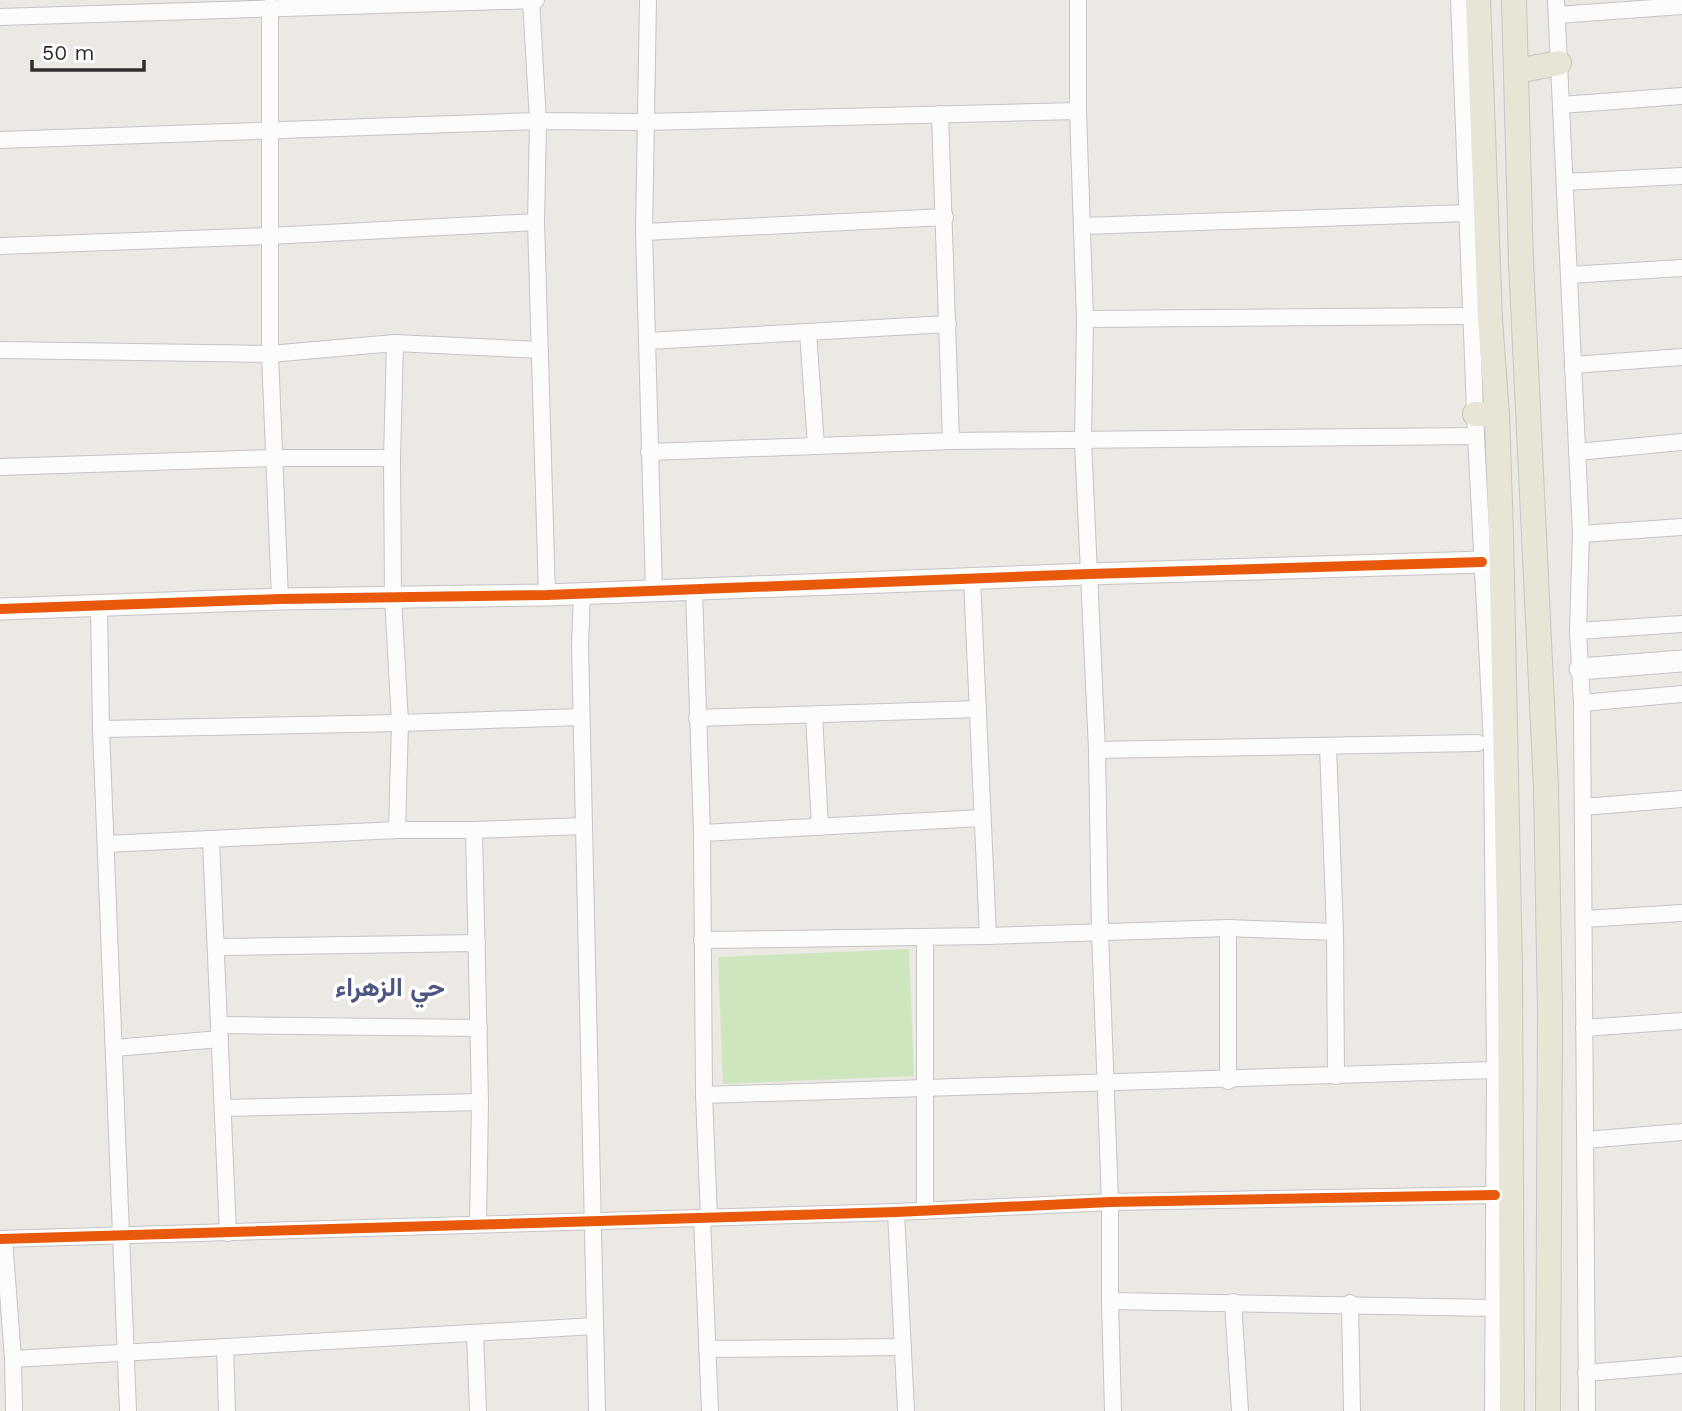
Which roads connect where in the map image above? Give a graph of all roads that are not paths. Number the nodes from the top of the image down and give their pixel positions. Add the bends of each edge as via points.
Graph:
1 (518, 0) edge
2 (533, 0) edge
3 (648, 0) edge
4 (1078, 0) edge
5 (1459, 0) edge
6 (1478, 0) edge
7 (1514, 0) edge
8 (229, 4) edge
9 (1682, 6) edge
10 (270, 7) junction
11 (1556, 7) edge
12 (0, 17) edge
13 (1559, 63) junction
14 (1516, 71) junction
15 (1682, 96) edge
16 (1561, 105) junction
17 (1078, 111) junction
18 (940, 114) junction
19 (538, 121) junction
20 (645, 122) junction
21 (271, 129) junction
22 (0, 140) edge
23 (1682, 176) edge
24 (1565, 182) junction
25 (1467, 214) junction
26 (945, 217) junction
27 (536, 222) junction
28 (1083, 226) junction
29 (644, 232) junction
30 (270, 236) junction
31 (0, 246) edge
32 (1682, 268) edge
33 (1569, 275) junction
34 (1471, 316) junction
35 (1085, 319) junction
36 (948, 324) junction
37 (808, 332) junction
38 (648, 341) junction
39 (395, 343) junction
40 (0, 350) edge
41 (540, 350) junction
42 (270, 354) junction
43 (1682, 356) edge
44 (1573, 365) junction
45 (1482, 421) junction
46 (951, 441) junction
47 (1083, 441) junction
48 (1682, 442) edge
49 (816, 446) junction
50 (649, 452) junction
51 (1577, 452) junction
52 (274, 458) junction
53 (392, 458) junction
54 (0, 467) edge
55 (1682, 527) edge
56 (1581, 534) junction
57 (1482, 562) junction
58 (1089, 574) junction
59 (972, 580) junction
60 (694, 590) junction
61 (654, 591) junction
62 (582, 593) junction
63 (547, 595) junction
64 (393, 597) junction
65 (280, 598) junction
66 (99, 606) junction
67 (0, 609) edge
68 (1682, 624) edge
69 (1578, 631) junction
70 (1682, 661) edge
71 (1580, 669) junction
72 (1682, 694) edge
73 (1582, 703) junction
74 (978, 709) junction
75 (814, 715) junction
76 (581, 717) junction
77 (697, 718) junction
78 (400, 723) junction
79 (101, 729) junction
80 (1478, 743) dead end
81 (1328, 746) junction
82 (1097, 750) junction
83 (1682, 799) edge
84 (1583, 807) junction
85 (982, 818) junction
86 (584, 826) junction
87 (820, 827) junction
88 (397, 830) junction
89 (474, 830) junction
90 (702, 833) junction
91 (211, 840) junction
92 (106, 844) junction
93 (1682, 913) edge
94 (1584, 919) junction
95 (1228, 928) junction
96 (1100, 932) junction
97 (1335, 932) junction
98 (988, 936) junction
99 (925, 937) junction
100 (702, 940) junction
101 (477, 943) junction
102 (216, 947) junction
103 (1502, 970) junction
104 (1549, 1013) junction
105 (1510, 1015) junction
106 (1682, 1021) edge
107 (479, 1028) junction
108 (1584, 1028) junction
109 (220, 1032) junction
110 (114, 1048) junction
111 (1495, 1070) junction
112 (1336, 1076) junction
113 (1228, 1081) junction
114 (1106, 1083) junction
115 (924, 1088) junction
116 (705, 1095) junction
117 (480, 1102) junction
118 (223, 1108) junction
119 (1682, 1132) edge
120 (1585, 1140) junction
121 (1495, 1195) junction
122 (1110, 1202) junction
123 (925, 1211) junction
124 (895, 1212) junction
125 (706, 1218) junction
126 (592, 1220) junction
127 (478, 1223) junction
128 (228, 1233) junction
129 (121, 1235) junction
130 (2, 1239) edge
131 (1110, 1301) junction
132 (1233, 1302) junction
133 (1350, 1303) junction
134 (1493, 1308) junction
135 (595, 1326) junction
136 (475, 1333) junction
137 (225, 1347) junction
138 (902, 1347) junction
139 (707, 1349) junction
140 (126, 1353) junction
141 (13, 1359) junction
142 (1682, 1365) edge
143 (1586, 1373) junction
144 (14, 1411) edge
145 (128, 1411) edge
146 (227, 1411) edge
147 (478, 1411) edge
148 (597, 1411) edge
149 (710, 1411) edge
150 (906, 1411) edge
151 (1113, 1411) edge
152 (1240, 1411) edge
153 (1352, 1411) edge
154 (1493, 1411) edge
155 (1512, 1411) edge
156 (1548, 1411) edge
157 (1587, 1411) edge

1 - 2 street
1 - 10 street
2 - 19 street
3 - 20 street
4 - 17 street
5 - 25 street
6 - 45 main road via 1490,318
7 - 14 main road
8 - 10 street
8 - 12 street
9 - 11 street
10 - 21 street
11 - 13 street
13 - 14 main road
13 - 16 street
14 - 104 main road via 1546,789
15 - 16 street
16 - 24 street
17 - 18 street
17 - 28 street
18 - 20 street
18 - 26 street
19 - 20 street
19 - 21 street
19 - 27 street
20 - 29 street
21 - 22 street
21 - 30 street
23 - 24 street
24 - 33 street
25 - 28 street
25 - 34 street
26 - 29 street
26 - 36 street
27 - 30 street
27 - 41 street
28 - 35 street
29 - 38 street
30 - 31 street
30 - 42 street
32 - 33 street
33 - 44 street
34 - 35 street
34 - 45 street
35 - 47 street
36 - 37 street
36 - 46 street
37 - 38 street
37 - 49 street
38 - 50 street
39 - 41 street
39 - 42 street
39 - 53 street
40 - 42 street
41 - 63 street
42 - 52 street
43 - 44 street
44 - 51 street
45 - 47 street
45 - 57 street
45 - 103 main road
46 - 47 street
46 - 49 street
47 - 58 street
48 - 51 street
49 - 50 street
50 - 61 street
51 - 56 street
52 - 53 street
52 - 54 street
52 - 65 street
53 - 64 street
55 - 56 street
56 - 69 street
57 - 58 street
57 - 103 street
58 - 59 street
58 - 82 street
59 - 60 street
59 - 74 street
60 - 61 street
60 - 77 street
61 - 62 street
62 - 63 street
62 - 76 street
63 - 64 street
64 - 65 street
64 - 78 street
65 - 66 street
66 - 67 street
66 - 79 street
68 - 69 street
69 - 71 street
70 - 71 street
71 - 73 street
72 - 73 street
73 - 84 street
74 - 75 street
74 - 85 street
75 - 77 street
75 - 87 street
76 - 78 street
76 - 86 street
77 - 90 street
78 - 79 street
78 - 88 street
79 - 92 street
80 - 81 street
81 - 82 street
81 - 97 street
82 - 96 street
83 - 84 street
84 - 94 street
85 - 87 street
85 - 98 street
86 - 89 street
86 - 126 street
87 - 90 street
88 - 89 street
88 - 91 street
89 - 101 street
90 - 100 street
91 - 92 street
91 - 102 street
92 - 110 street
93 - 94 street
94 - 108 street
95 - 96 street
95 - 97 street
95 - 113 street
96 - 98 street
96 - 114 street
97 - 112 street
98 - 99 street
99 - 100 street
99 - 115 street
100 - 116 street
101 - 102 street
101 - 107 street
102 - 109 street
103 - 105 main road
103 - 111 street
104 - 105 main road
104 - 156 main road
105 - 155 main road
106 - 108 street
107 - 109 street
107 - 117 street
108 - 120 street
109 - 110 street
109 - 118 street
110 - 129 street
111 - 112 street
111 - 121 street
112 - 113 street
113 - 114 street
114 - 115 street
114 - 122 street
115 - 116 street
115 - 123 street
116 - 125 street
117 - 118 street
117 - 127 street
118 - 128 street
119 - 120 street
120 - 143 street
121 - 122 street
121 - 134 street
122 - 123 street
122 - 131 street
123 - 124 street
124 - 125 street
124 - 138 street
125 - 126 street
125 - 139 street
126 - 127 street
126 - 135 street
127 - 128 street
128 - 129 street
129 - 130 street
129 - 140 street
130 - 141 street
131 - 132 street
131 - 151 street
132 - 133 street
132 - 152 street
133 - 134 street
133 - 153 street
134 - 154 street
135 - 136 street
135 - 148 street
136 - 137 street
136 - 147 street
137 - 140 street
137 - 146 street
138 - 139 street
138 - 150 street
139 - 149 street
140 - 141 street
140 - 145 street
141 - 144 street
142 - 143 street
143 - 157 street

